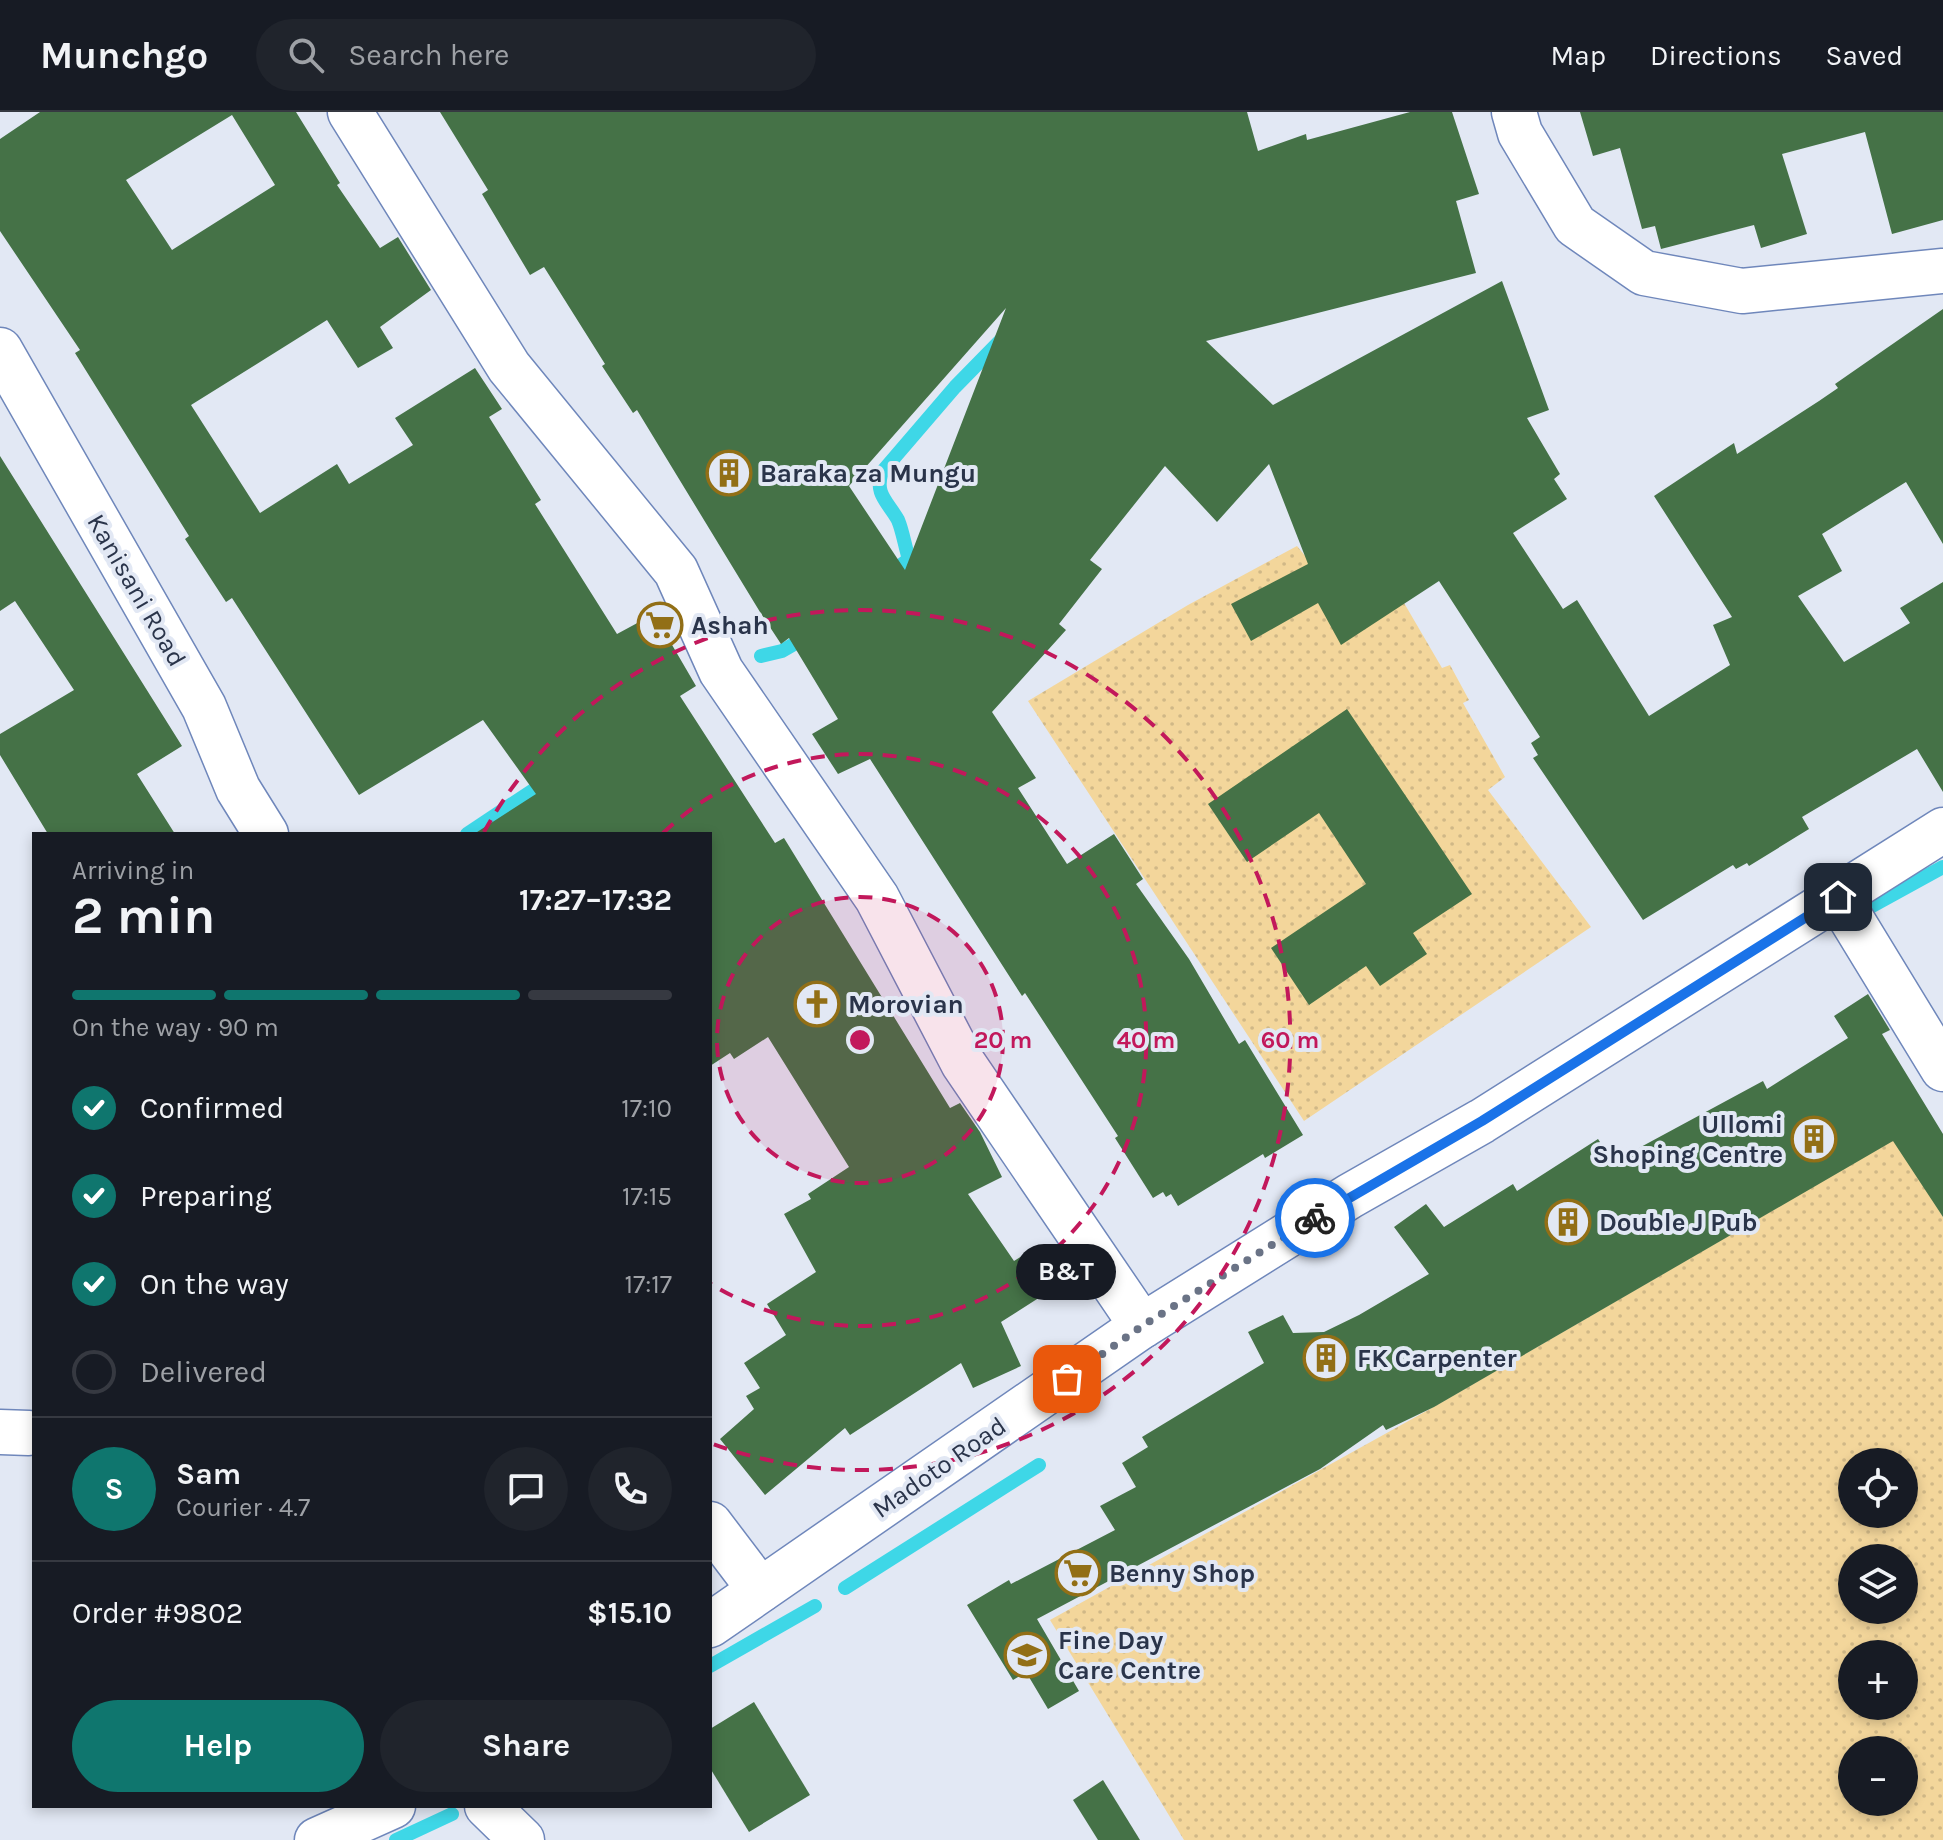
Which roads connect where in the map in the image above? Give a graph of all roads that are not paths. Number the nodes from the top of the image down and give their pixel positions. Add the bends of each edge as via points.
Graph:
1 (350, 112) edge
2 (1514, 112) edge
3 (1943, 271) edge
4 (0, 350) edge
5 (1943, 830) edge
6 (265, 832) edge
7 (1838, 897) junction
8 (1943, 1069) edge
9 (1142, 1326) junction
10 (712, 1527) edge
11 (760, 1590) junction
12 (712, 1624) edge
13 (389, 1808) edge
14 (489, 1808) edge
15 (317, 1840) edge
16 (522, 1840) edge

1 - 9 street via 509,367 676,571 721,671 877,898 963,1063
2 - 3 street via 1520,133 1575,225 1644,273 1742,291
4 - 6 street, Kanisani Road via 204,707 238,789
5 - 7 street, Madoto Road
7 - 8 street
7 - 9 street, Madoto Road
9 - 11 street, Madoto Road
10 - 11 street
11 - 12 street, Madoto Road
13 - 15 street
14 - 16 street

